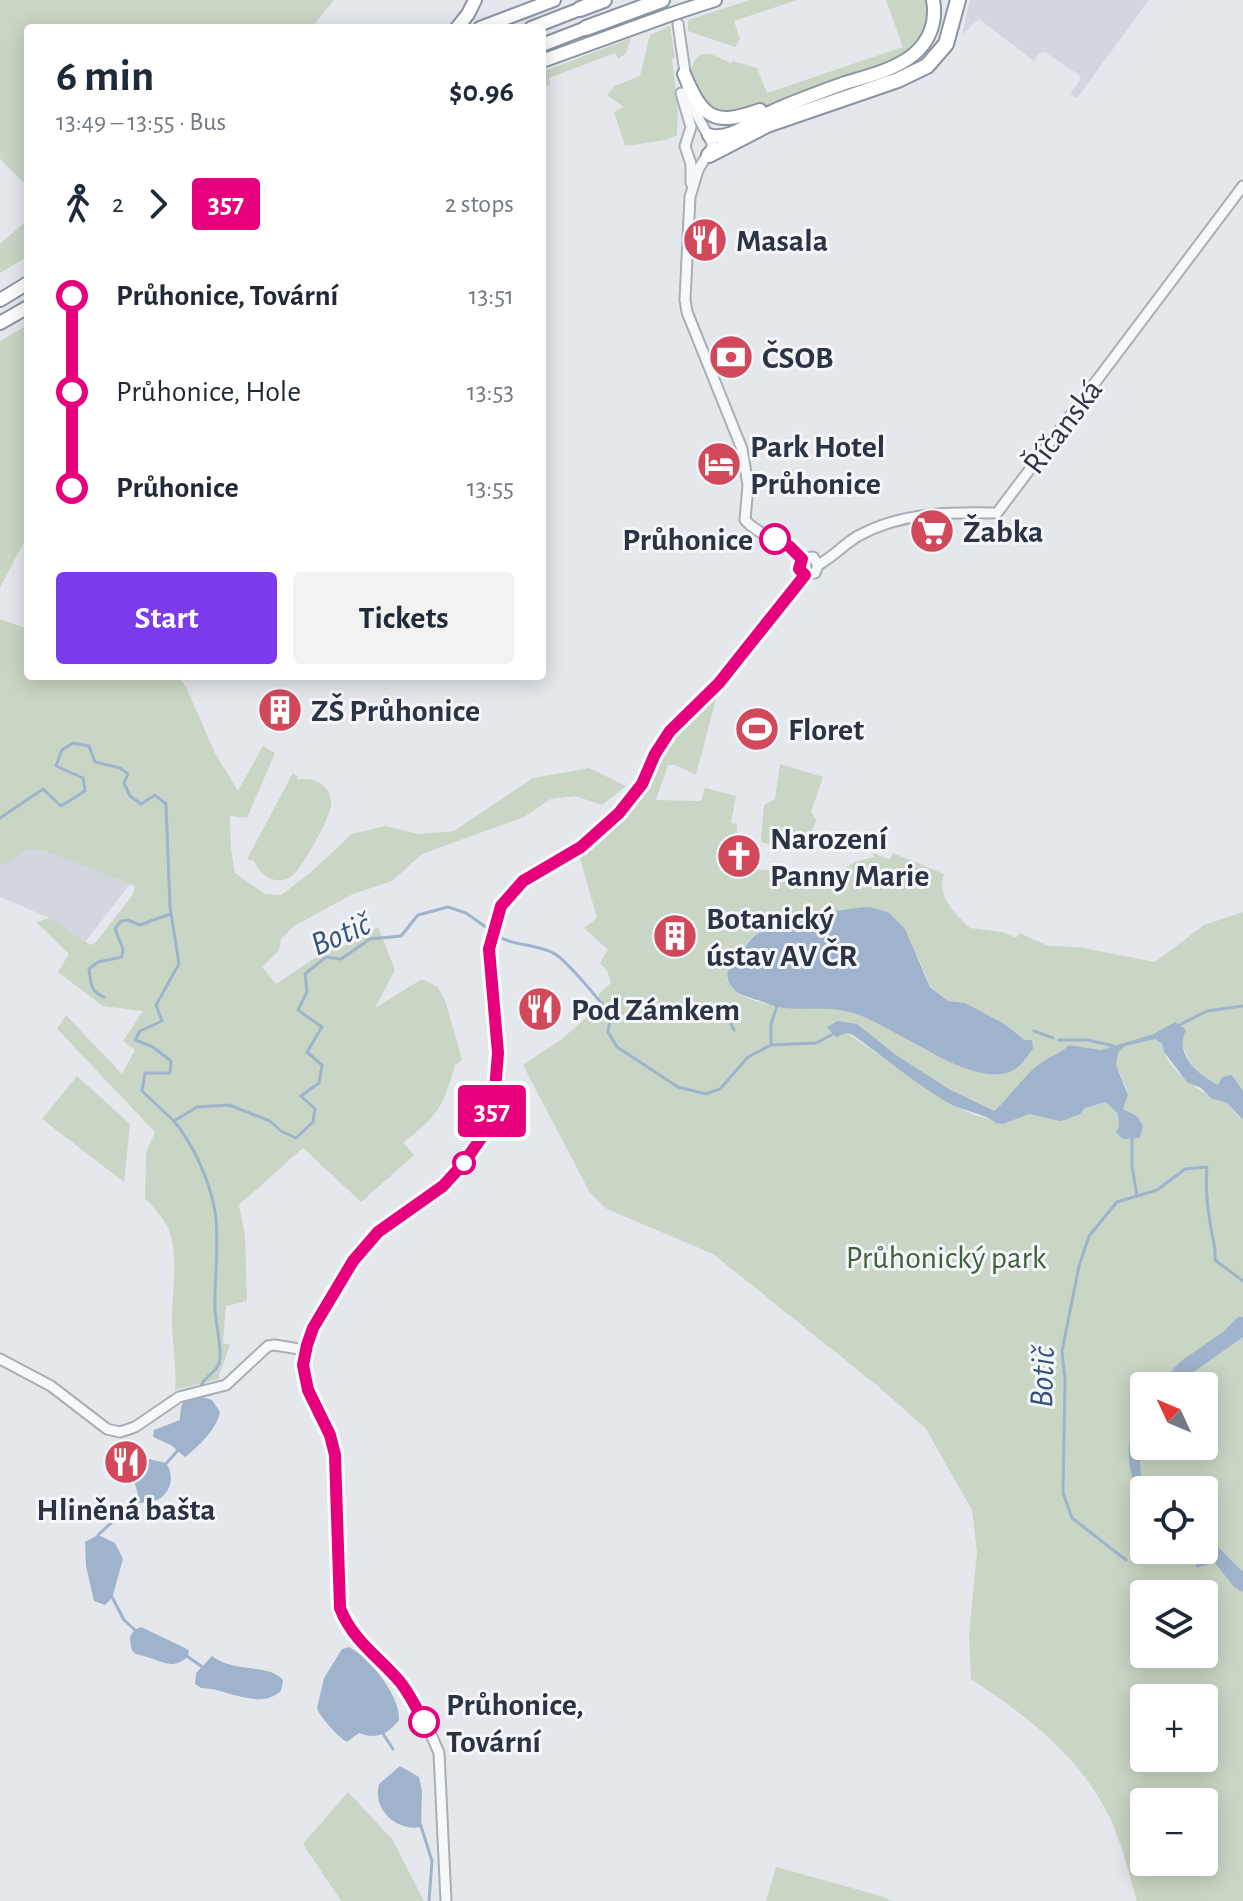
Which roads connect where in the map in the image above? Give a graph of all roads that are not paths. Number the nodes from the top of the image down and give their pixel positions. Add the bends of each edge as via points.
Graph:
1 (475, 0) edge
2 (554, 0) edge
3 (604, 0) edge
4 (662, 0) edge
5 (715, 0) edge
6 (933, 0) edge
7 (958, 0) edge
8 (580, 9) joint
9 (460, 24) edge
10 (491, 24) edge
11 (541, 24) edge
12 (586, 28) joint
13 (546, 43) edge
14 (546, 60) edge
15 (684, 74) junction
16 (817, 93) junction
17 (708, 134) junction
18 (689, 136) junction
19 (688, 153) junction
20 (708, 156) junction
21 (1243, 186) edge
22 (690, 196) junction
23 (24, 285) edge
24 (0, 300) edge
25 (24, 309) edge
26 (0, 323) edge
27 (802, 559) junction
28 (818, 565) junction
29 (805, 575) junction
30 (305, 1350) junction
31 (0, 1359) edge
32 (446, 1901) edge

1 - 9 highway
2 - 10 highway
3 - 8 highway
4 - 12 highway
5 - 14 highway, bridge
6 - 16 highway via 932,28 914,54
7 - 20 highway via 946,44 927,66 767,125
8 - 11 highway
12 - 13 highway
15 - 16 highway via 701,108 721,119
15 - 17 street via 689,100
15 - 18 street via 678,24 679,80
16 - 17 highway via 722,137
17 - 18 street via 696,131
17 - 20 street via 713,145
18 - 19 street
19 - 20 street via 698,159
19 - 22 street
20 - 22 street
21 - 28 street, Říčanská via 997,513 951,512 890,522
22 - 27 street via 686,303 742,449 748,485 745,520
23 - 24 highway
25 - 26 highway
27 - 28 street via 813,557
27 - 29 street via 799,569
28 - 29 street via 815,573
29 - 30 street via 740,658 663,739 642,784 619,813 581,847 523,881 507,897 490,942 498,1053 486,1131 443,1186 378,1232 353,1261
30 - 31 street via 268,1346 226,1385 179,1397 120,1432 107,1429 44,1382
30 - 32 street via 308,1390 335,1455 338,1596 345,1621 401,1684 439,1753

